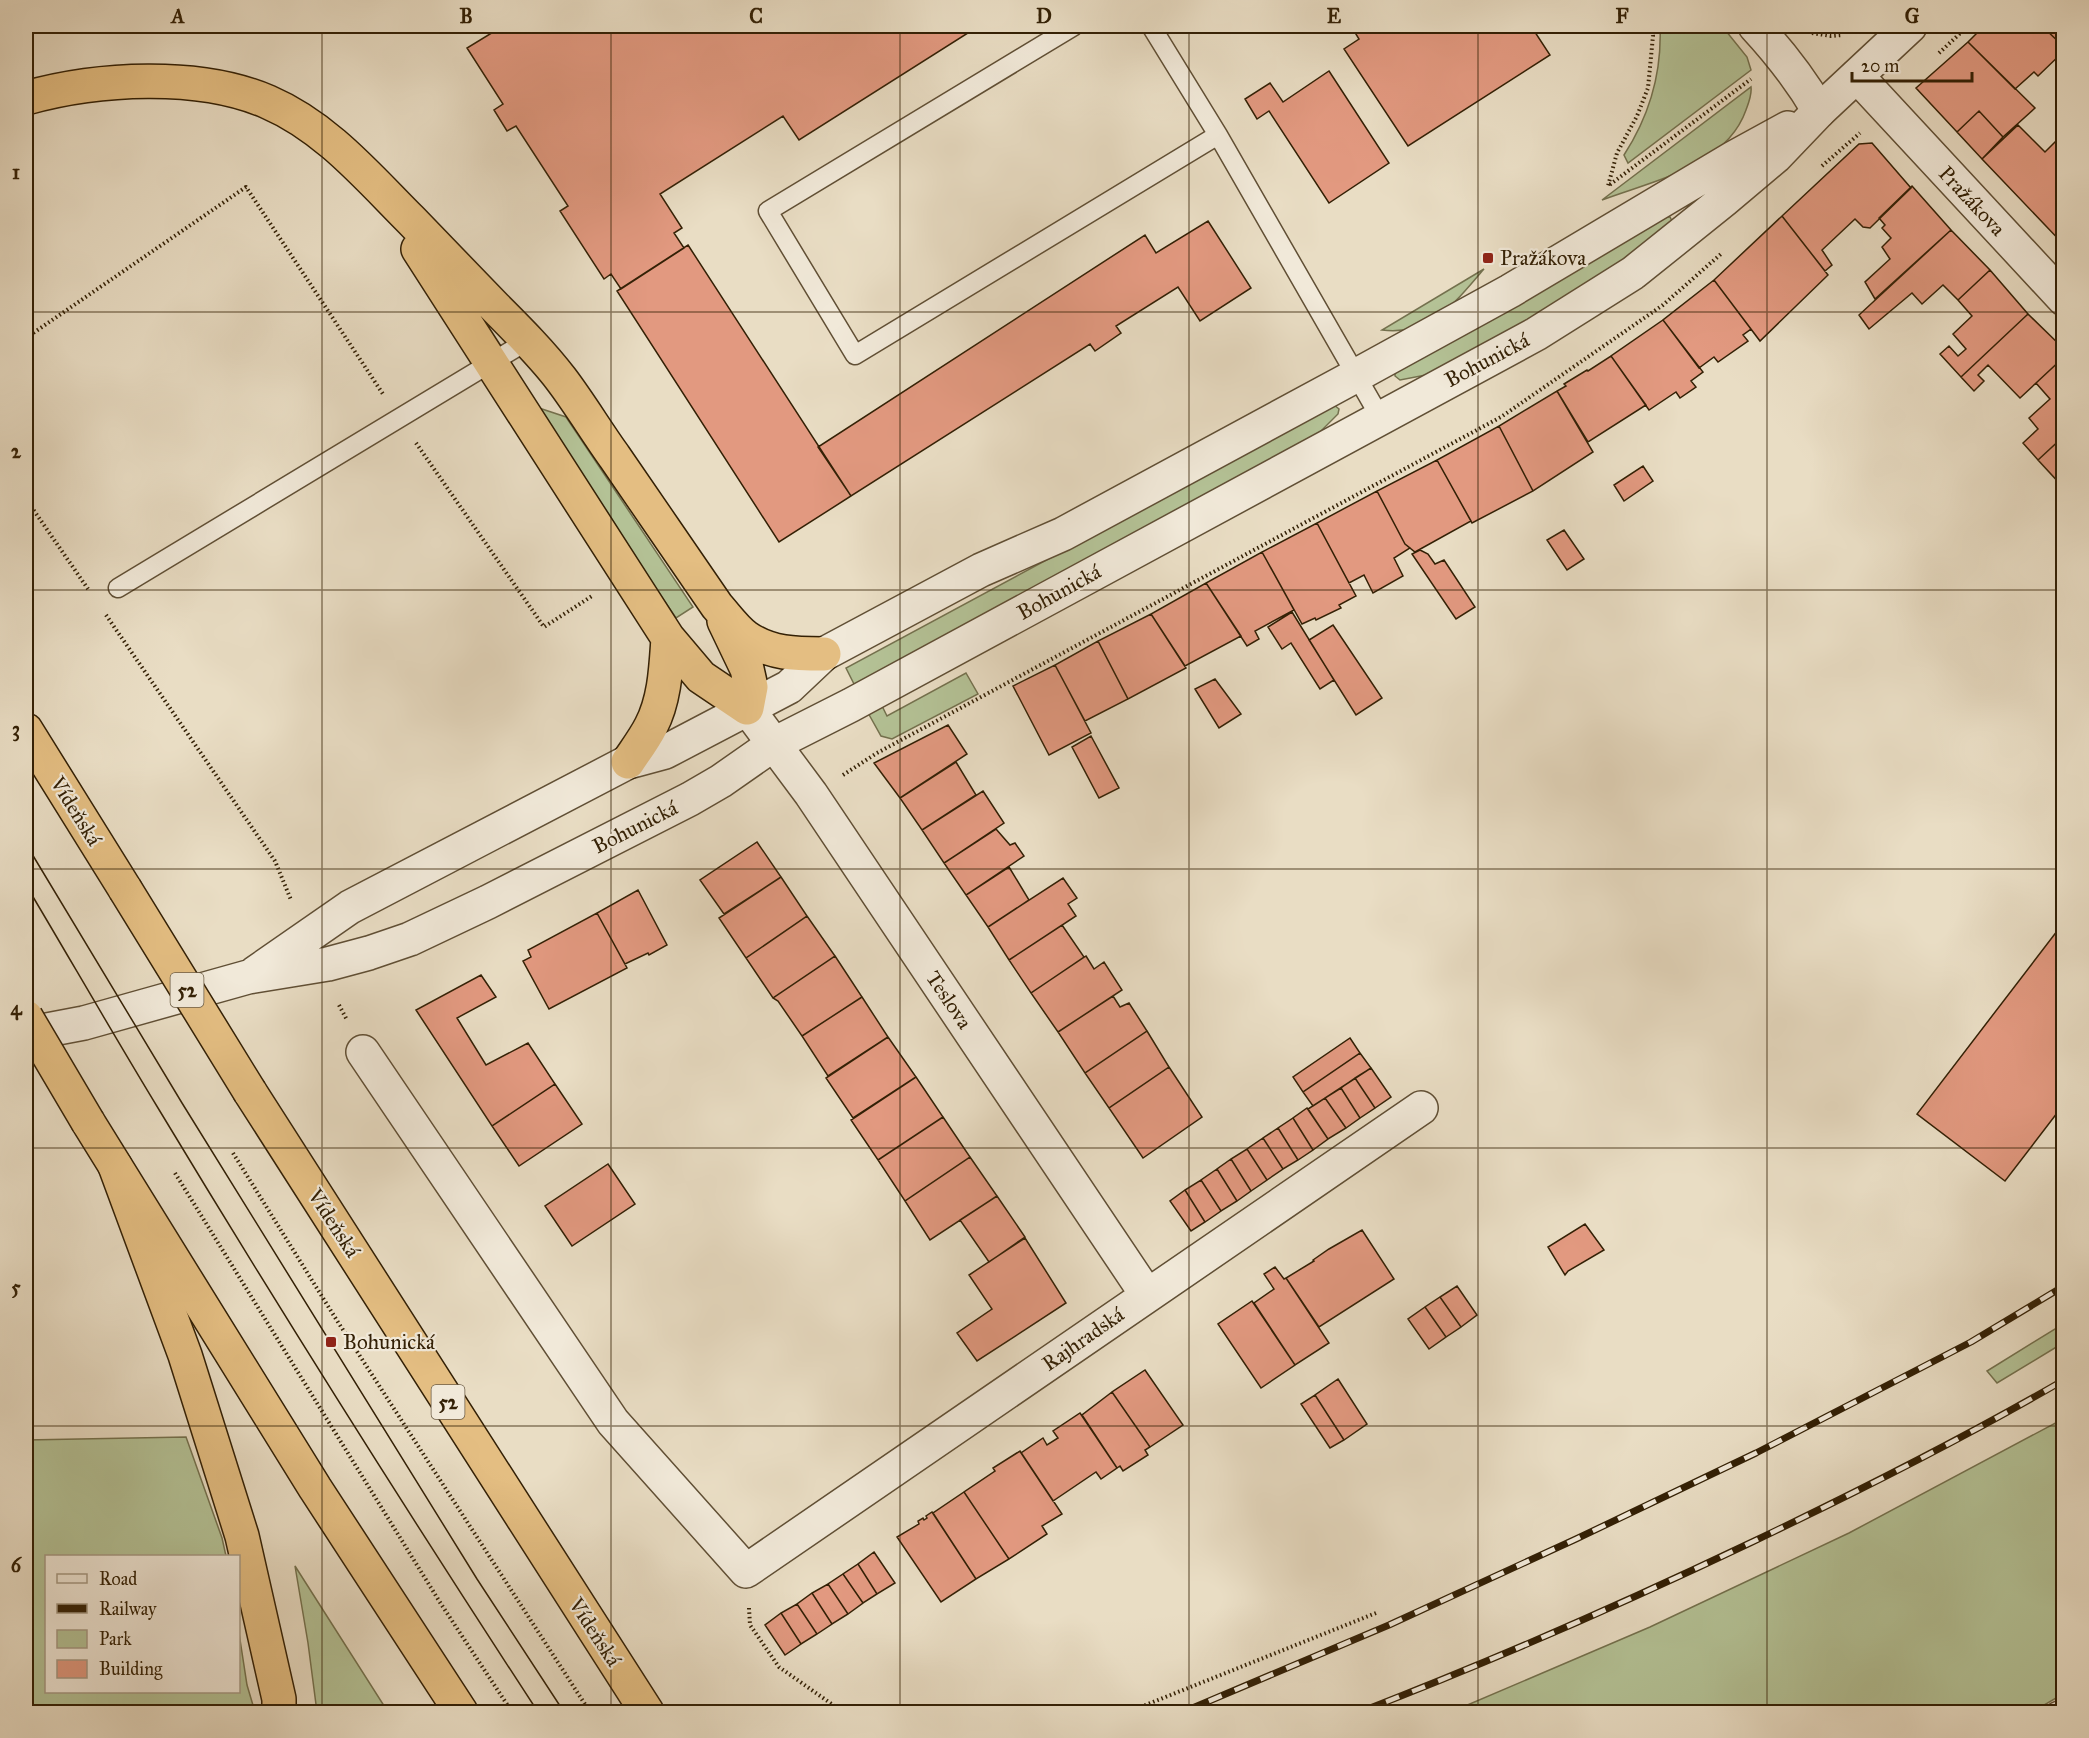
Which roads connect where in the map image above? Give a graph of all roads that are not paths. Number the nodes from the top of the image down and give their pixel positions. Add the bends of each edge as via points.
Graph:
1 (1074, 26) edge
2 (1151, 26) edge
3 (1755, 26) edge
4 (1910, 26) edge
5 (1857, 76) junction
6 (26, 98) edge
7 (1819, 111) junction
8 (1218, 135) junction
9 (378, 187) junction
10 (2064, 299) edge
11 (527, 341) junction
12 (492, 362) junction
13 (1357, 375) junction
14 (1380, 417) junction
15 (118, 588) dead end
16 (717, 606) junction
17 (668, 638) junction
18 (824, 654) junction
19 (747, 708) junction
20 (26, 730) edge
21 (774, 744) junction
22 (628, 762) junction
23 (249, 977) junction
24 (26, 1017) edge
25 (26, 1034) edge
26 (363, 1052) dead end
27 (1421, 1108) dead end
28 (115, 1166) junction
29 (1147, 1295) junction
30 (2064, 1708) edge
31 (279, 1713) edge
32 (461, 1713) edge
33 (647, 1713) edge
34 (2055, 1713) edge

1 - 8 lane via 768,211 855,355
2 - 8 lane
3 - 7 street via 1782,55
4 - 5 street, Bohunická
5 - 7 street, Bohunická
5 - 10 street, Pražákova
6 - 9 highway via 126,82 197,84 235,91 292,113 339,148
7 - 13 street, Bohunická
7 - 14 street, Bohunická via 1775,157 1633,273 1536,334
8 - 13 lane
9 - 11 highway
9 - 12 highway
11 - 12 lane
11 - 16 highway via 560,378
12 - 15 lane
12 - 17 highway
13 - 14 lane
13 - 18 street, Bohunická via 1063,534 981,570
14 - 21 street, Bohunická
16 - 18 highway via 746,637 768,648 786,654
16 - 19 highway via 747,669 751,687
17 - 19 highway via 700,677
17 - 22 highway via 661,700 652,725
18 - 19 street, Bohunická via 789,687
19 - 21 street, Teslova
19 - 22 street, Bohunická via 665,752
20 - 33 highway, Vídeňská / 52, bridge via 250,1092
21 - 23 street, Bohunická via 690,799 410,939 328,964
21 - 29 street, Teslova
22 - 23 street, Bohunická via 350,907
23 - 25 street, Bohunická via 84,1023
24 - 28 highway, bridge
26 - 29 street, Rajhradská via 613,1422 746,1571
27 - 29 street, Rajhradská
28 - 31 highway via 185,1355 242,1536 279,1698
28 - 32 highway via 315,1488
30 - 34 lane

